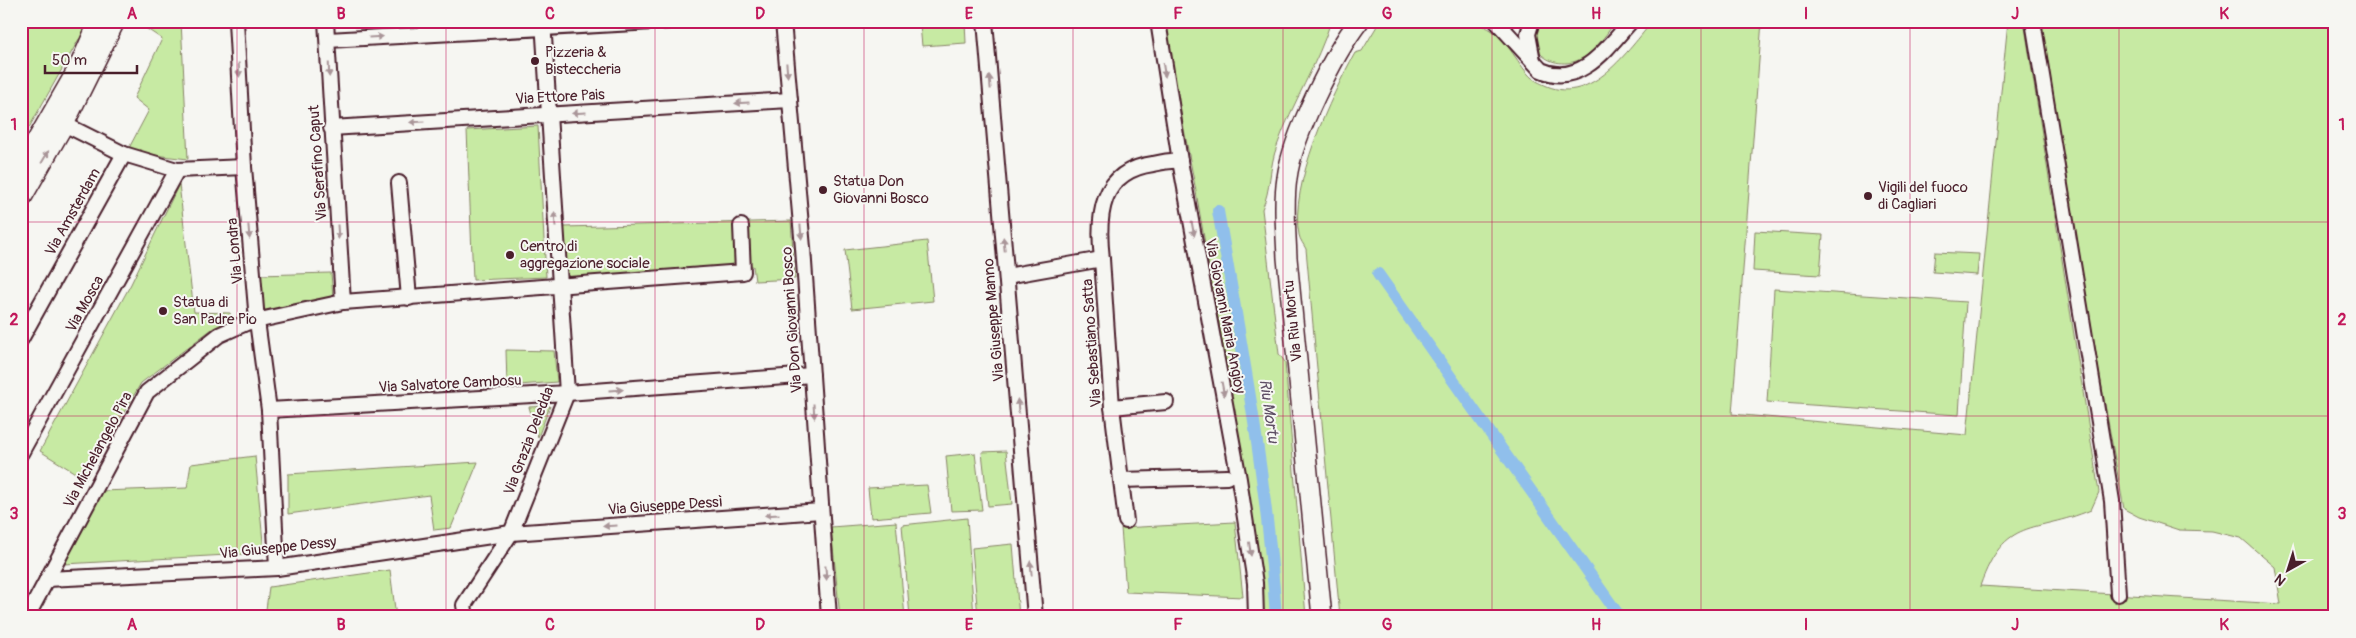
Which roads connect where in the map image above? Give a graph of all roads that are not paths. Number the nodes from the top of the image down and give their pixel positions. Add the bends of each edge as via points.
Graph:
1 (99, 21) edge
2 (114, 21) edge
3 (236, 21) edge
4 (326, 21) edge
5 (671, 21) edge
6 (783, 21) edge
7 (985, 21) edge
8 (1158, 21) edge
9 (1359, 21) edge
10 (1496, 21) edge
11 (1532, 21) edge
12 (1631, 21) edge
13 (2033, 21) edge
14 (543, 24) edge
15 (1347, 29) edge
16 (328, 40) junction
17 (1534, 64) junction
18 (790, 100) junction
19 (549, 114) junction
20 (64, 124) junction
21 (331, 128) junction
22 (124, 154) junction
23 (1180, 161) junction
24 (244, 167) junction
25 (21, 168) edge
26 (177, 170) junction
27 (399, 183) dead end
28 (21, 199) edge
29 (741, 226) dead end
30 (1102, 259) junction
31 (1007, 276) junction
32 (559, 286) junction
33 (410, 298) junction
34 (343, 302) junction
35 (257, 321) junction
36 (21, 339) edge
37 (812, 375) junction
38 (567, 393) junction
39 (1166, 402) dead end
40 (1112, 407) junction
41 (269, 410) junction
42 (21, 453) edge
43 (1227, 477) dead end
44 (1121, 480) junction
45 (821, 511) junction
46 (1126, 521) dead end
47 (511, 533) junction
48 (277, 568) junction
49 (47, 579) junction
50 (2118, 594) dead end
51 (26, 617) edge
52 (466, 617) edge
53 (830, 617) edge
54 (1034, 617) edge
55 (1256, 617) edge
56 (1322, 617) edge

1 - 25 main road via 79,67
2 - 20 main road
3 -> 24 street, Via Londra
4 - 16 street, Via Serafino Caput
5 - 14 street
6 -> 18 street, Via Don Giovanni Bosco
31 -> 7 street, Via Giuseppe Manno
8 -> 23 street, Via Giovanni Maria Angioy
9 - 15 main road, Via Riu Mortu
10 - 17 street
11 - 17 street via 1528,34
12 - 17 street via 1588,65 1574,72 1551,74
13 - 50 street via 2112,502
16 -> 14 street
14 - 19 street, Via Grazia Deledda
15 - 56 main road, Via Riu Mortu via 1307,117 1287,176 1285,203 1288,268
16 -> 21 street, Via Serafino Caput
18 -> 19 street, Via Ettore Pais
18 -> 37 street, Via Don Giovanni Bosco
19 -> 21 street, Via Ettore Pais
32 -> 19 street, Via Grazia Deledda
20 - 22 street
28 -> 20 main road
21 -> 34 street, Via Serafino Caput
22 - 26 street
22 - 36 street, Via Amsterdam
23 - 30 street via 1136,166 1114,184 1100,217
23 -> 55 street, Via Giovanni Maria Angioy via 1240,479 1255,583
24 - 26 street
24 -> 35 street, Via Londra
26 - 42 street, Via Mosca
27 - 33 street
29 - 32 street, Via Michelangelo Pira via 743,272
30 - 31 street, Via Sebastiano Satta
30 - 40 street, Via Sebastiano Satta
54 -> 31 street, Via Giuseppe Manno
32 - 33 street, Via Michelangelo Pira
32 - 38 street, Via Grazia Deledda
33 - 34 street, Via Michelangelo Pira
34 - 35 street, Via Michelangelo Pira
35 - 41 street, Via Londra
35 - 49 street, Via Michelangelo Pira via 219,335 147,392
38 -> 37 street, Via Salvatore Cambosu
37 -> 45 street, Via Don Giovanni Bosco
38 - 41 street, Via Salvatore Cambosu
38 - 47 street, Via Grazia Deledda
39 - 40 street
40 - 44 street, Via Sebastiano Satta
41 - 48 street, Via Londra
43 - 44 street
44 - 46 street, Via Sebastiano Satta
45 -> 47 street, Via Giuseppe Dessì
45 -> 53 street, Via Don Giovanni Bosco
47 - 48 street, Via Giuseppe Dessy
47 - 52 street, Via Grazia Deledda via 464,606
48 - 49 street, Via Giuseppe Dessy
49 - 51 street, Via Michelangelo Pira

